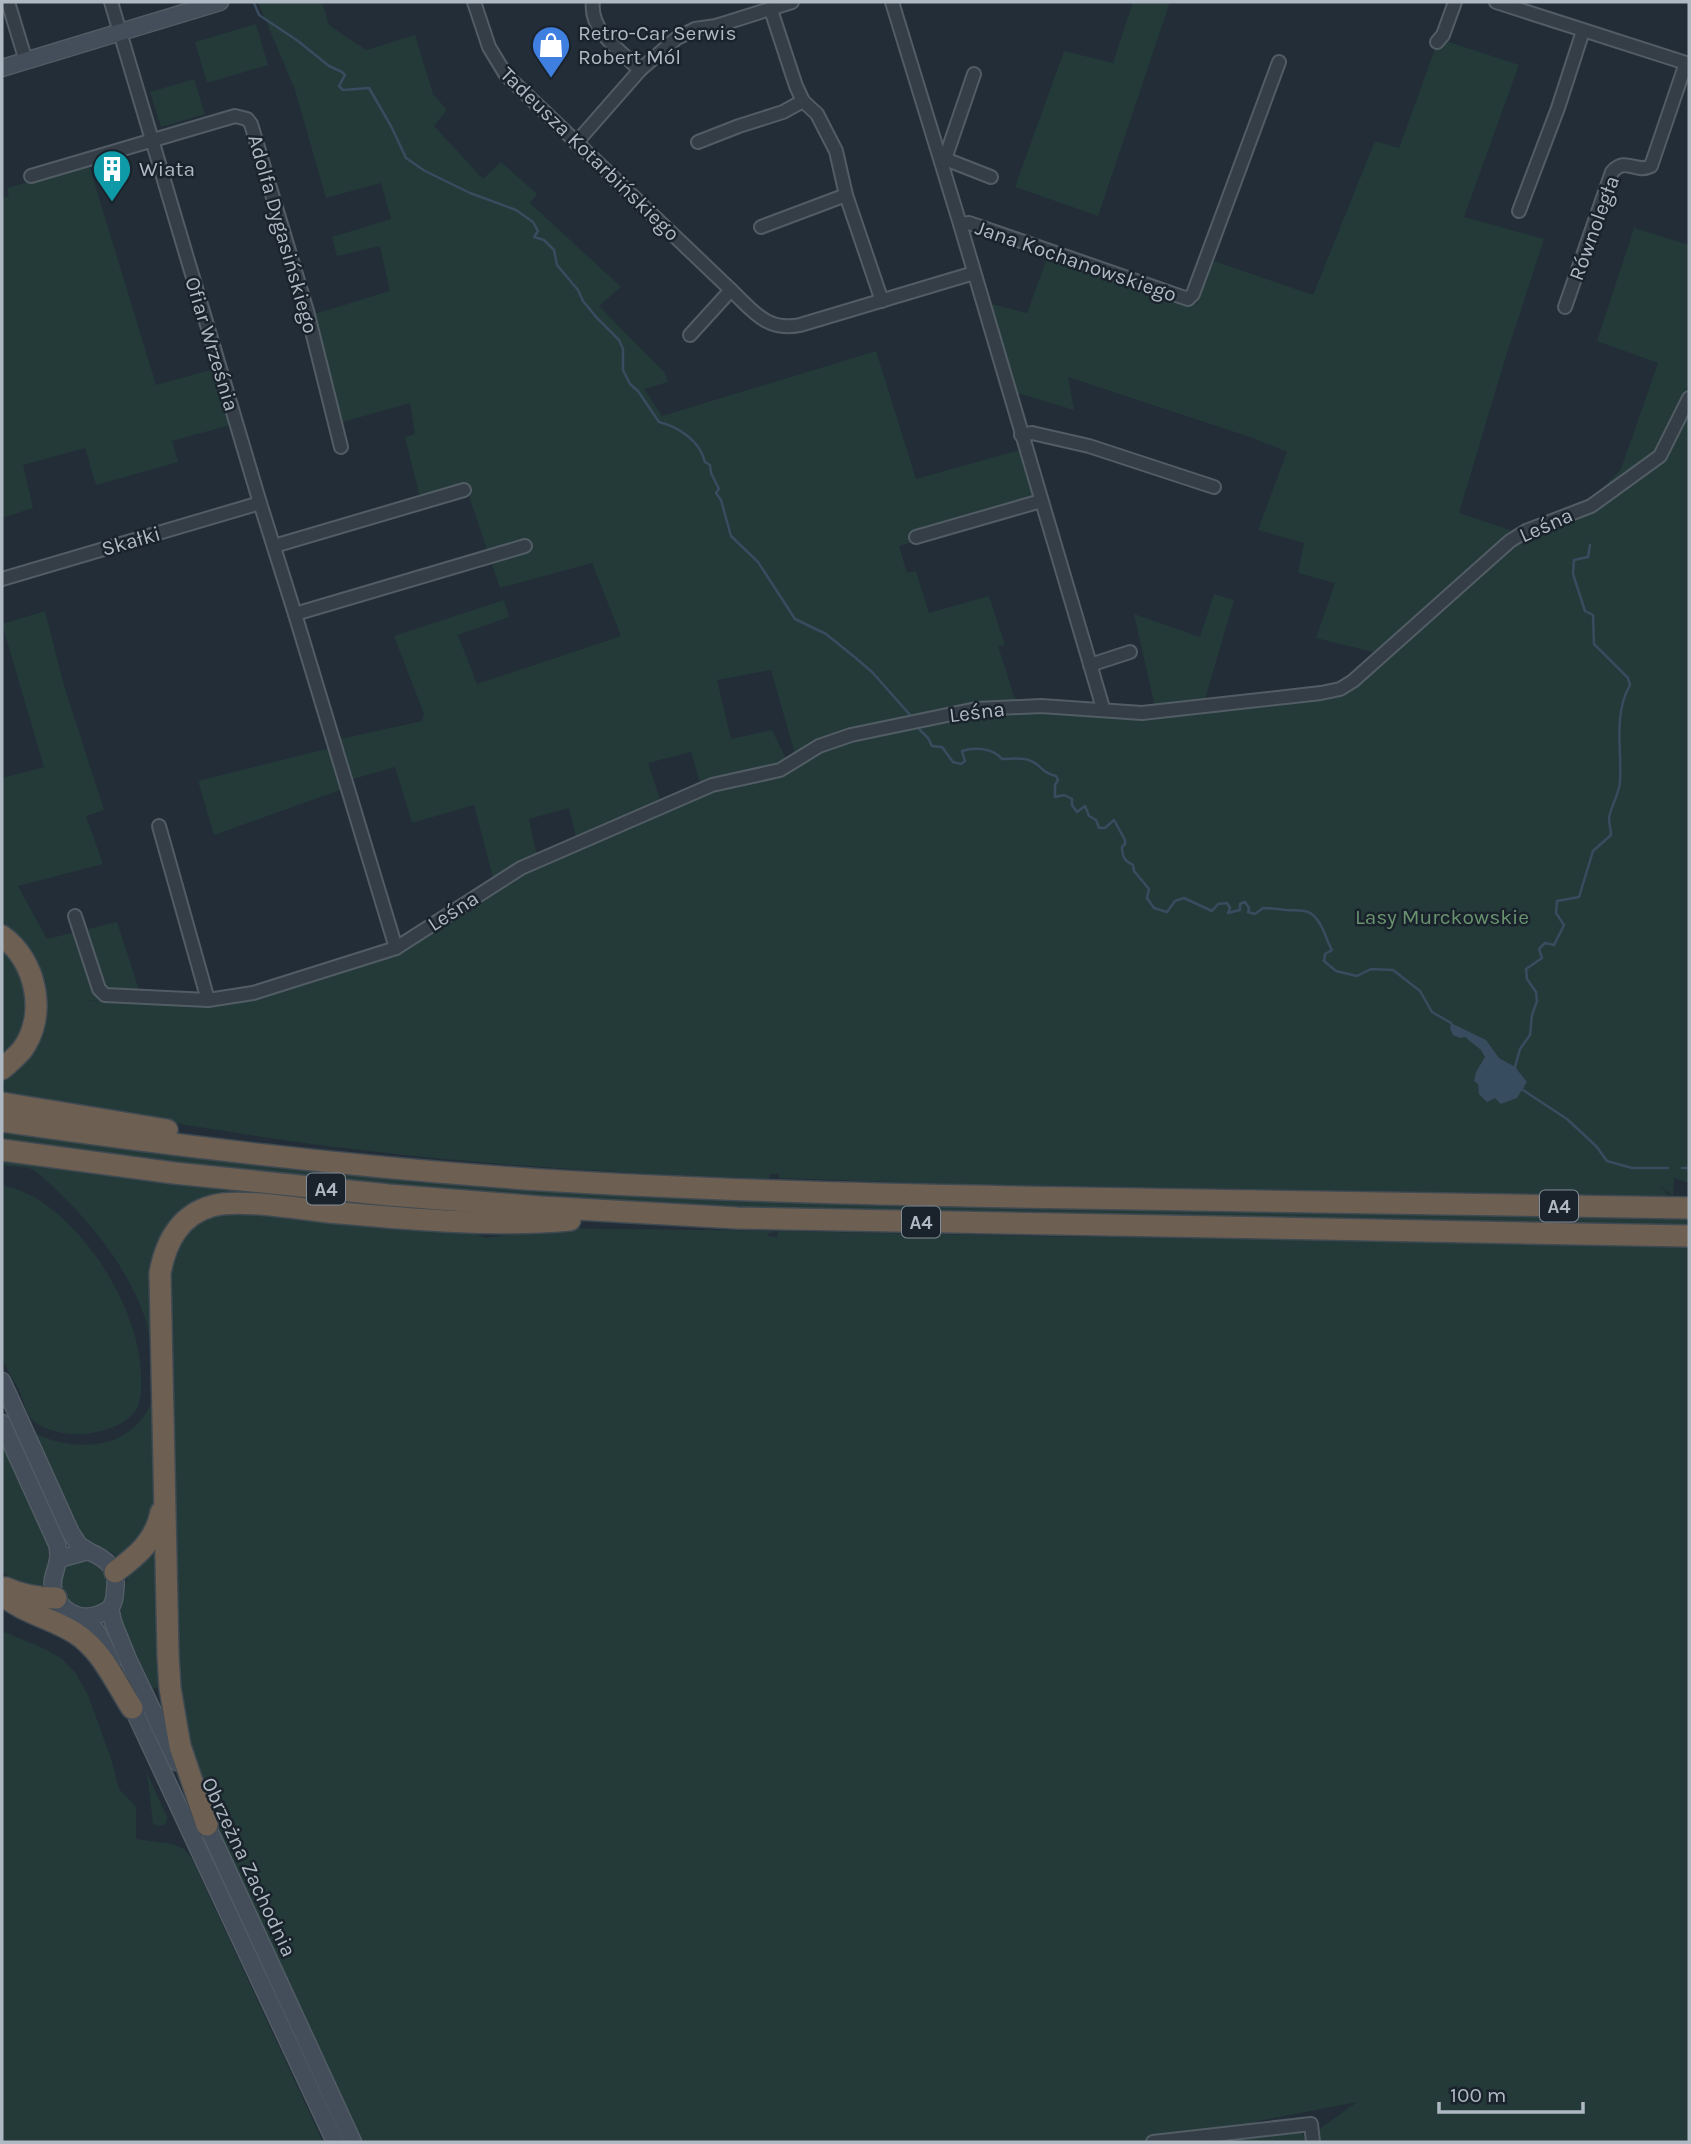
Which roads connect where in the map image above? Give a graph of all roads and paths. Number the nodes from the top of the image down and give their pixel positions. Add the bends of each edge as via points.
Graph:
1 (8, 2) edge
2 (111, 2) edge
3 (220, 2) edge
4 (474, 2) edge
5 (593, 2) edge
6 (792, 2) edge
7 (892, 2) edge
8 (1455, 2) edge
9 (1503, 3) edge
10 (772, 10) junction
11 (1583, 31) junction
12 (120, 32) junction
13 (1437, 42) dead end
14 (26, 61) junction
15 (1279, 62) dead end
16 (1688, 63) edge
17 (2, 68) edge
18 (640, 70) junction
19 (974, 74) dead end
20 (803, 101) junction
21 (151, 140) junction
22 (576, 142) junction
23 (698, 142) dead end
24 (943, 160) junction
25 (31, 176) dead end
26 (990, 177) dead end
27 (846, 195) junction
28 (1519, 211) dead end
29 (960, 224) junction
30 (761, 227) dead end
31 (974, 273) junction
32 (731, 290) junction
33 (882, 301) junction
34 (1565, 307) dead end
35 (690, 335) dead end
36 (1689, 398) edge
37 (1021, 435) junction
38 (341, 447) dead end
39 (1214, 487) dead end
40 (464, 491) dead end
41 (1041, 501) junction
42 (260, 503) junction
43 (916, 537) dead end
44 (274, 546) junction
45 (525, 546) dead end
46 (2, 579) edge
47 (295, 614) junction
48 (1130, 652) dead end
49 (1090, 665) junction
50 (1103, 708) junction
51 (159, 826) dead end
52 (75, 916) dead end
53 (2, 936) edge
54 (396, 948) junction
55 (208, 1000) junction
56 (2, 1069) edge
57 (2, 1103) edge
58 (2, 1121) edge
59 (2, 1150) edge
60 (393, 1168) junction
61 (1689, 1208) edge
62 (652, 1213) junction
63 (1689, 1236) edge
64 (2, 1381) edge
65 (2, 1423) edge
66 (165, 1477) junction
67 (88, 1551) junction
68 (60, 1559) junction
69 (115, 1572) junction
70 (2, 1584) edge
71 (2, 1594) edge
72 (56, 1598) junction
73 (110, 1608) junction
74 (85, 1618) junction
75 (132, 1707) junction
76 (207, 1825) junction
77 (335, 2142) edge
78 (353, 2142) edge
79 (1153, 2142) edge
80 (1313, 2142) edge

1 - 14 street
2 - 12 street, Ofiar Września
3 - 12 street
4 - 22 street, Tadeusza Kotarbińskiego via 499,67
5 - 18 street via 595,23
6 - 10 street
7 - 24 street, Jana Kochanowskiego
8 - 13 street via 1444,36
9 - 11 street, Równoległa
10 - 18 street via 695,29 677,38
10 - 20 street
11 - 16 street, Równoległa
11 - 28 street
12 - 14 street
12 - 21 street, Ofiar Września
14 - 17 street
15 - 29 street, Jana Kochanowskiego via 1194,294 1188,299 969,223
16 - 34 street, Równoległa via 1651,166 1642,169 1623,164 1612,172
18 - 22 street
19 - 24 street
20 - 23 street
20 - 27 street via 817,114 836,151
21 - 25 street
21 - 38 street, Adolfa Dygasińskiego via 235,116 251,124 307,311
21 - 42 street, Ofiar Września
22 - 32 street, Tadeusza Kotarbińskiego
24 - 26 street
24 - 29 street, Jana Kochanowskiego
27 - 30 street
27 - 33 street
29 - 31 street, Jana Kochanowskiego
31 - 33 street
31 - 37 street, Jana Kochanowskiego
32 - 33 street, Tadeusza Kotarbińskiego via 762,318 783,327
32 - 35 street
36 - 50 street, Leśna via 1660,456 1591,506 1510,541 1340,689 1142,713
37 - 39 street via 1032,433 1089,446
37 - 41 street, Jana Kochanowskiego
40 - 44 street
41 - 43 street
41 - 49 street, Jana Kochanowskiego
42 - 44 street, Ofiar Września
42 - 46 street, Skałki
44 - 47 street, Ofiar Września
45 - 47 street
47 - 54 street, Ofiar Września
48 - 49 street
49 - 50 street, Jana Kochanowskiego
50 - 54 street, Leśna via 976,709 851,734 819,746 780,771 712,785 521,867
51 - 55 street
52 - 55 street, Leśna via 105,995
53 - 56 highway via 21,955 36,994 32,1032
54 - 55 street, Leśna via 253,993
57 - 60 highway
58 - 60 highway, A4
59 - 62 highway, A4 via 389,1195
60 - 61 highway, A4 via 542,1180 903,1195
62 - 63 highway, A4
62 - 66 highway via 497,1222 225,1203 197,1212 169,1241 160,1273
64 - 67 street via 71,1533
65 - 68 street
66 - 69 highway via 155,1533 135,1558
66 - 76 highway via 170,1688 180,1746
67 - 68 street
67 - 69 street via 107,1561
68 - 72 street via 53,1578
69 - 73 street via 116,1591
70 - 72 highway via 20,1594
71 - 75 highway via 85,1641
72 - 74 street via 66,1610
73 - 74 street
73 - 76 street, Obrzeżna Zachodnia via 128,1659
74 - 75 street, Obrzeżna Zachodnia via 99,1635
75 - 77 street, Obrzeżna Zachodnia
76 - 78 street, Obrzeżna Zachodnia
79 - 80 street via 1311,2124

